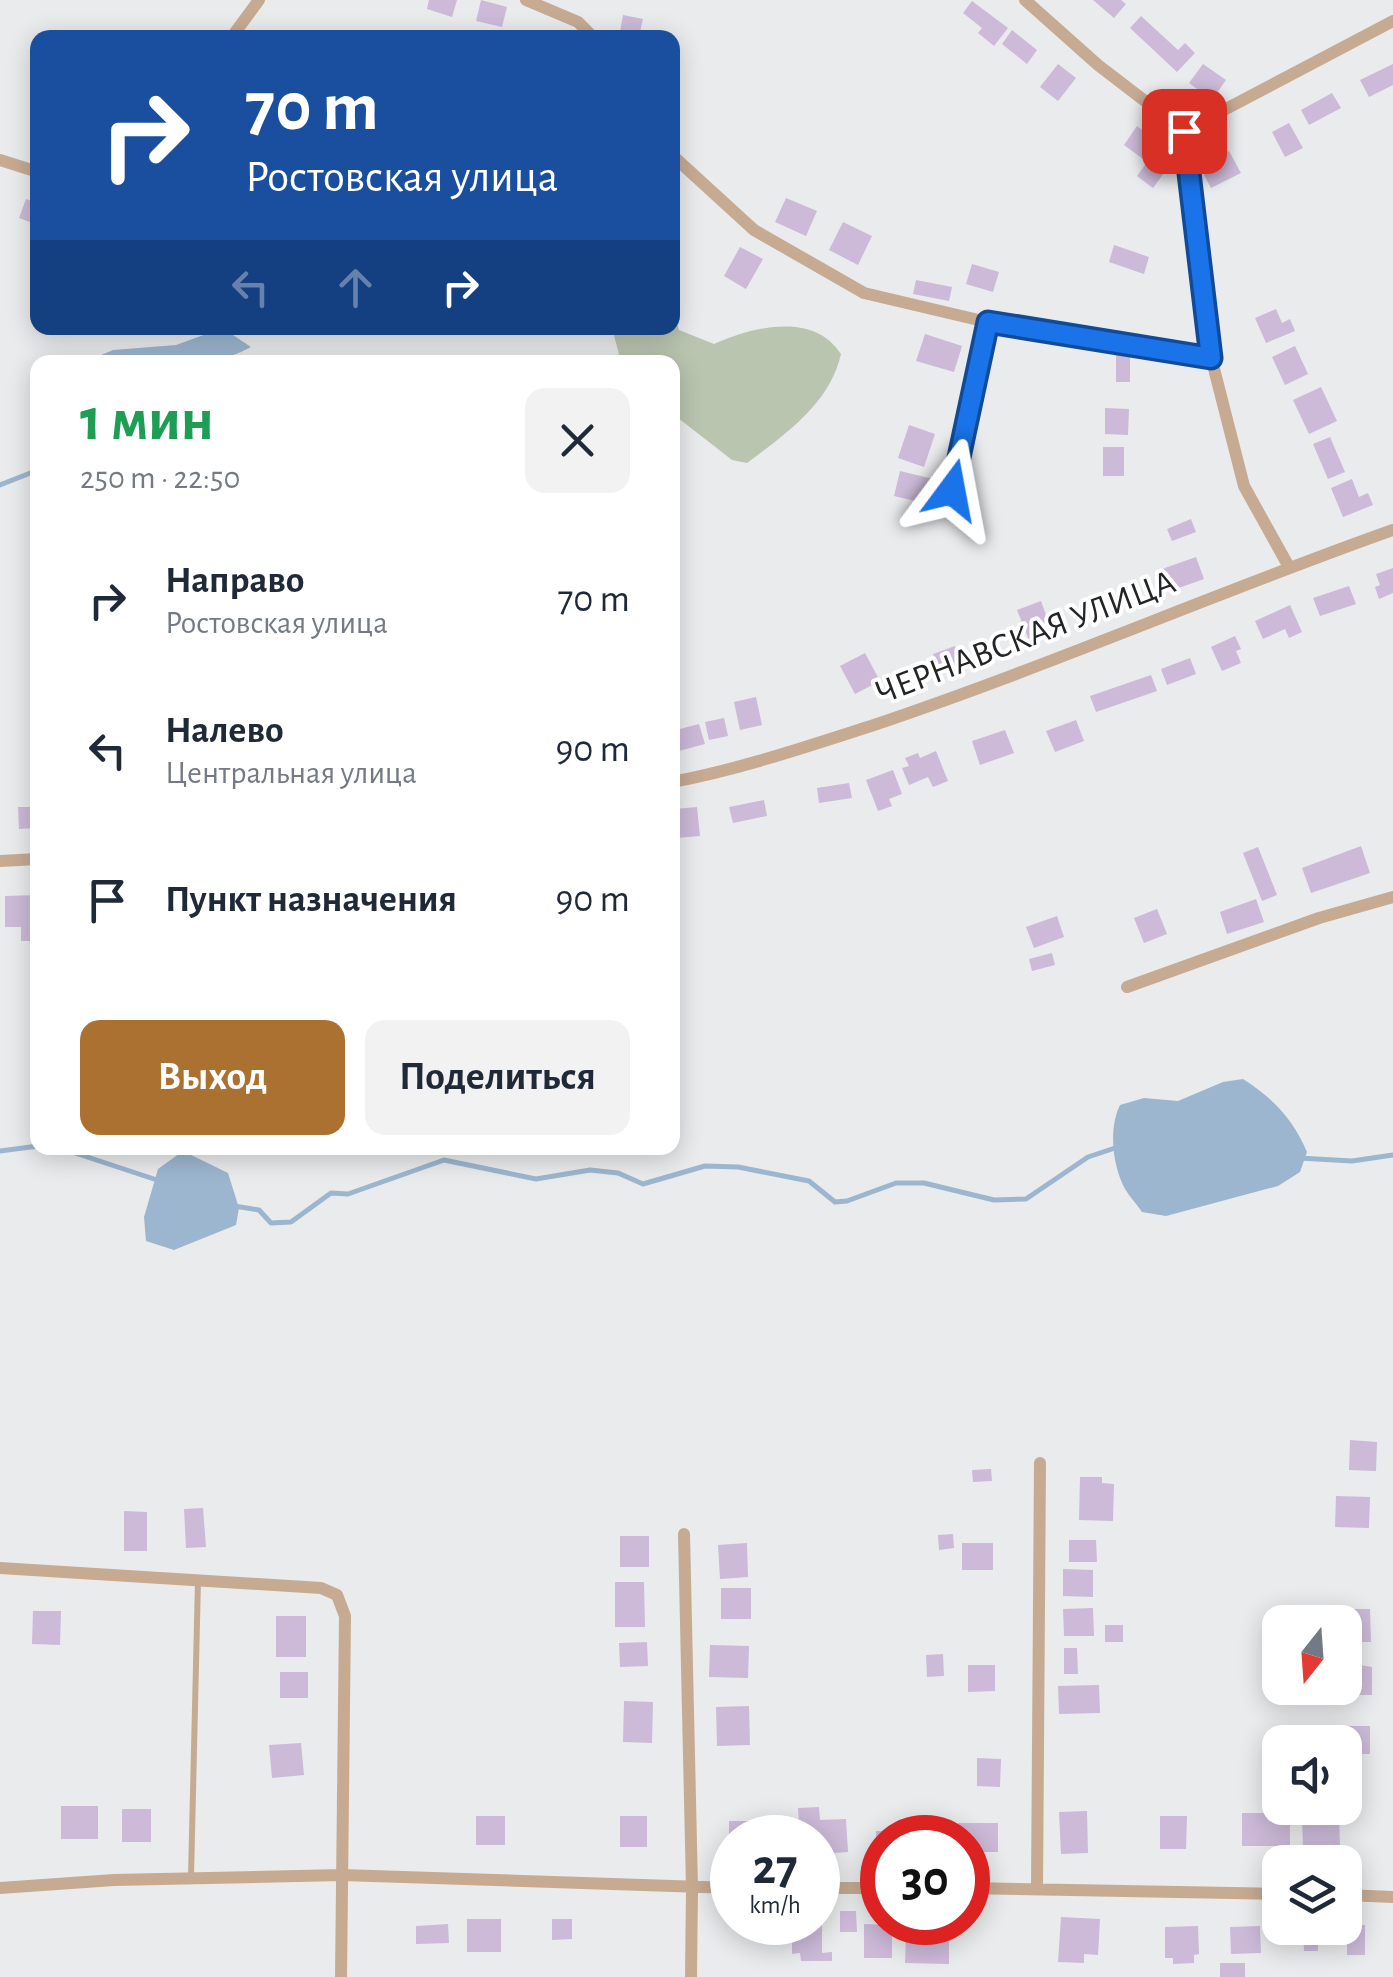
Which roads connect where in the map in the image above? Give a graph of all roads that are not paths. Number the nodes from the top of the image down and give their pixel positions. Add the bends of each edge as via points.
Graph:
1 (259, 0) edge
2 (526, 0) edge
3 (1025, 0) edge
4 (1393, 22) edge
5 (237, 30) edge
6 (586, 30) edge
7 (1184, 131) junction
8 (0, 160) edge
9 (680, 162) edge
10 (30, 169) edge
11 (988, 322) junction
12 (1211, 358) junction
13 (952, 490) dead end
14 (1393, 530) edge
15 (1289, 567) junction
16 (680, 780) edge
17 (30, 859) edge
18 (0, 861) edge
19 (1393, 897) edge
20 (1128, 987) dead end
21 (1040, 1464) dead end
22 (684, 1534) dead end
23 (0, 1568) edge
24 (198, 1580) junction
25 (342, 1876) junction
26 (192, 1879) junction
27 (0, 1888) edge
28 (692, 1888) junction
29 (710, 1888) edge
30 (990, 1888) edge
31 (1038, 1888) junction
32 (1262, 1894) edge
33 (1362, 1896) edge
34 (1393, 1897) edge
35 (341, 1977) edge
36 (691, 1977) edge

1 - 5 street
2 - 6 street
3 - 7 street
4 - 7 street
7 - 12 street
8 - 10 street
9 - 11 street via 754,230 864,294
11 - 12 street
11 - 13 street
12 - 15 street via 1244,486
14 - 15 street, ЧЕРНАВСКАЯ УЛИЦА
15 - 16 street, ЧЕРНАВСКАЯ УЛИЦА via 962,696 740,769
17 - 18 street
19 - 20 street
21 - 31 street
22 - 28 street
23 - 24 street
24 - 25 street via 320,1588 337,1595 345,1616
24 - 26 lane
25 - 26 street
25 - 28 street
25 - 35 street
26 - 27 street
28 - 29 street
28 - 36 street
30 - 31 street
31 - 32 street
33 - 34 street

